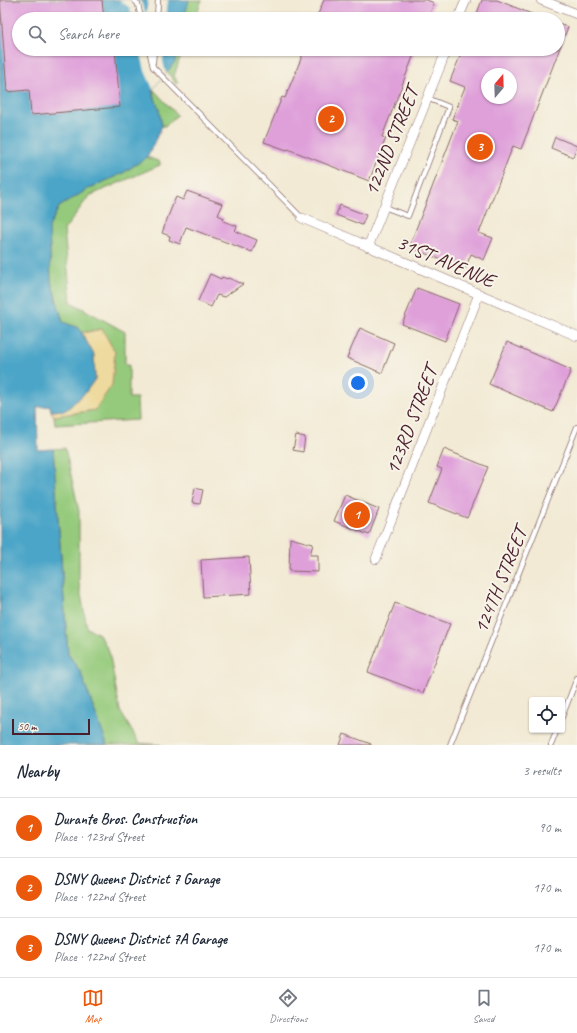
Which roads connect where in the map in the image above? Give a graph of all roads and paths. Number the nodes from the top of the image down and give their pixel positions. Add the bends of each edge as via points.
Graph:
1 (134, 0) edge
2 (158, 0) edge
3 (466, 0) edge
4 (540, 0) edge
5 (140, 12) edge
6 (157, 12) edge
7 (461, 12) edge
8 (577, 14) edge
9 (151, 56) edge
10 (154, 56) edge
11 (444, 56) edge
12 (153, 67) junction
13 (427, 98) junction
14 (384, 207) junction
15 (302, 218) joint
16 (368, 247) junction
17 (479, 294) junction
18 (577, 336) edge
19 (577, 427) edge
20 (376, 559) dead end
21 (577, 678) edge
22 (565, 709) edge
23 (556, 733) edge
24 (450, 745) edge
25 (551, 745) edge

1 - 5 lane
2 - 6 lane
3 - 7 street
4 - 8 street
9 - 12 lane
10 - 12 lane
11 - 13 street, 122ND STREET
12 - 15 lane
13 - 14 street, 122ND STREET
13 - 14 lane via 449,107 408,216
14 - 16 street, 122ND STREET
15 - 16 street, 31ST AVENUE
16 - 17 street, 31ST AVENUE
17 - 18 street, 31ST AVENUE
17 - 20 street, 123RD STREET
19 - 24 lane, 124TH STREET
21 - 22 lane
23 - 25 lane

